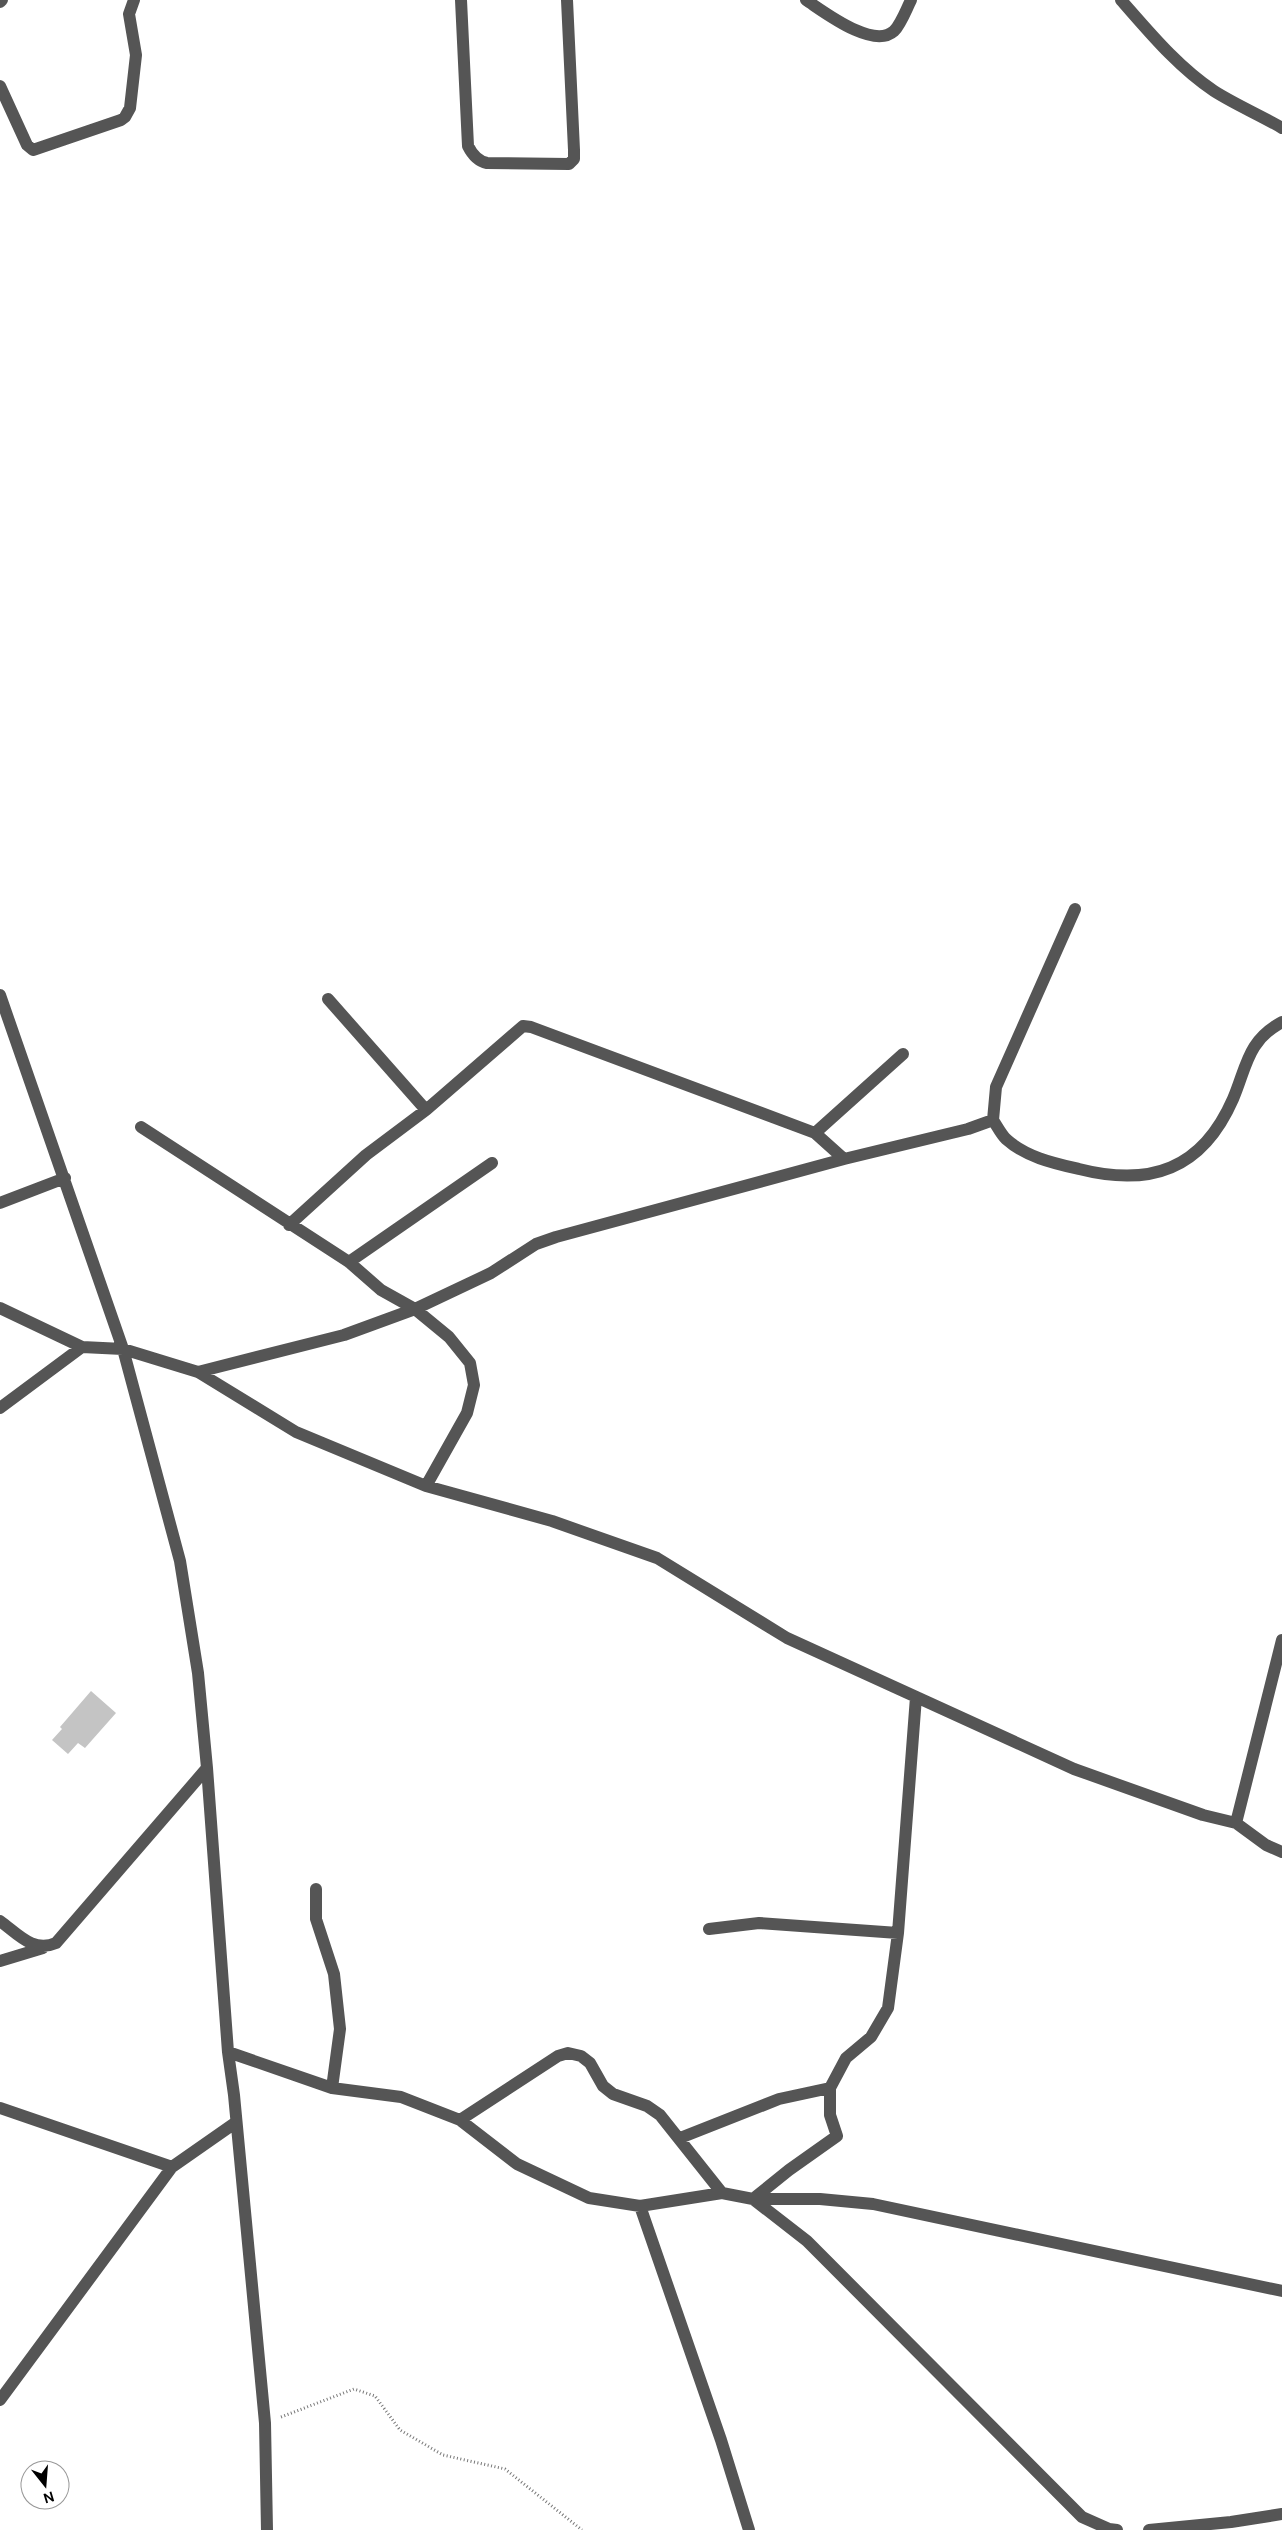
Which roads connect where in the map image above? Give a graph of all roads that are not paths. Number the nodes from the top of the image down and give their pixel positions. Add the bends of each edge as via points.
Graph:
1 (134, 0) edge
2 (461, 0) edge
3 (567, 0) edge
4 (806, 0) edge
5 (911, 0) edge
6 (1121, 0) edge
7 (0, 86) edge
8 (1282, 128) edge
9 (1075, 909) dead end
10 (0, 995) edge
11 (328, 999) dead end
12 (3, 1015) edge
13 (1282, 1022) edge
14 (903, 1054) dead end
15 (426, 1110) junction
16 (993, 1120) junction
17 (141, 1126) dead end
18 (815, 1133) junction
19 (844, 1159) junction
20 (492, 1163) dead end
21 (65, 1178) junction
22 (0, 1204) edge
23 (289, 1225) junction
24 (349, 1262) junction
25 (0, 1308) edge
26 (415, 1309) junction
27 (82, 1347) junction
28 (123, 1349) junction
29 (198, 1372) junction
30 (0, 1408) edge
31 (426, 1486) junction
32 (1282, 1640) edge
33 (916, 1697) junction
34 (207, 1768) junction
35 (1236, 1823) junction
36 (1282, 1852) edge
37 (316, 1889) dead end
38 (0, 1921) edge
39 (709, 1929) dead end
40 (898, 1933) junction
41 (46, 1948) junction
42 (0, 1961) edge
43 (228, 2052) junction
44 (332, 2088) junction
45 (830, 2088) junction
46 (0, 2108) edge
47 (460, 2120) junction
48 (235, 2122) junction
49 (680, 2138) junction
50 (172, 2166) junction
51 (722, 2193) junction
52 (753, 2199) junction
53 (640, 2206) junction
54 (1282, 2291) edge
55 (0, 2400) edge
56 (1282, 2514) edge
57 (267, 2530) edge
58 (749, 2530) edge
59 (1117, 2530) edge
60 (1149, 2530) edge

1 - 7 street via 129,14 136,48 130,108 121,120 33,150 27,145
2 - 3 street via 468,146 471,152 487,163 569,164 574,159 574,150
4 - 5 street via 857,32 884,35 895,30
6 - 8 street via 1187,70 1214,91
9 - 16 street via 996,1087
10 - 12 street
11 - 15 street
12 - 21 street
13 - 16 street via 1268,1030 1247,1056 1232,1100 1205,1145 1184,1162 1144,1176 1104,1175 1038,1159 1005,1138
14 - 18 street
15 - 18 street via 523,1026
15 - 23 street via 366,1155
16 - 19 street
17 - 23 street
18 - 19 street
19 - 26 street via 543,1242 491,1273
20 - 24 street
21 - 22 street
21 - 28 street
23 - 24 street
24 - 26 street via 381,1290
25 - 27 street
26 - 29 street via 344,1335
26 - 31 street via 449,1337 470,1364 474,1385 467,1413
27 - 28 street
27 - 30 street
28 - 29 street
28 - 34 street via 180,1561 198,1673
29 - 31 street via 296,1432
31 - 33 street via 552,1521 657,1558 787,1638
32 - 35 street
33 - 35 street via 1074,1769 1203,1815
33 - 40 street
34 - 41 street via 56,1943
34 - 43 street
35 - 36 street via 1266,1845
37 - 44 street via 316,1919 334,1974 340,2029
38 - 41 street via 35,1947
39 - 40 street via 759,1923
40 - 45 street via 888,2008 871,2037 846,2058
41 - 42 street
43 - 44 street
43 - 48 street
44 - 47 street via 401,2097
45 - 49 street via 779,2099
45 - 52 street via 830,2116 837,2136
46 - 50 street
47 - 49 street via 558,2056 568,2053 581,2056 590,2063 603,2086 613,2094 647,2106 660,2115
47 - 53 street via 517,2164 589,2198
48 - 50 street
48 - 57 street via 265,2423
49 - 51 street
50 - 55 street
51 - 52 street
51 - 53 street
52 - 54 street via 820,2199 873,2204
52 - 59 street via 807,2241 1082,2517
53 - 58 street
56 - 60 street

